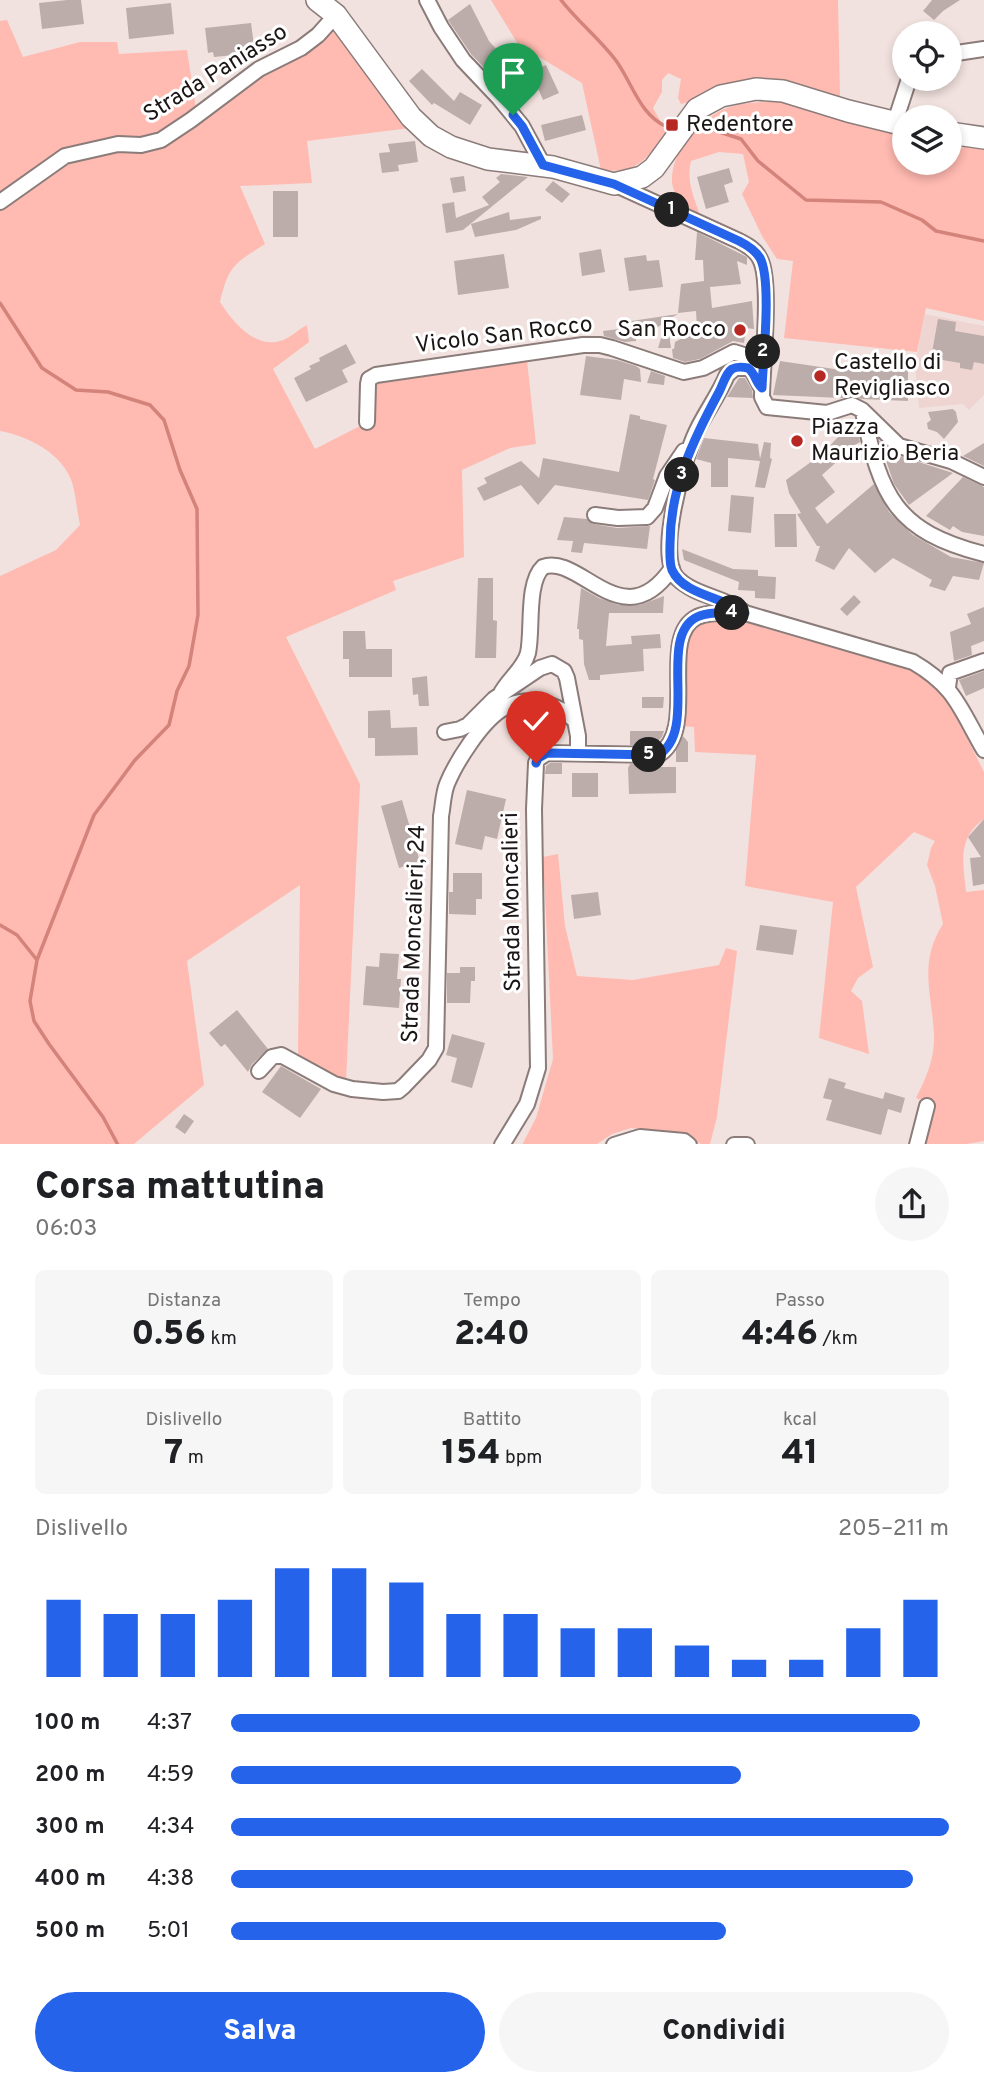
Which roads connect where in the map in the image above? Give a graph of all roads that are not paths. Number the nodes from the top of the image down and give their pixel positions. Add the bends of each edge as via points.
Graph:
1 (317, 0) edge
2 (427, 0) edge
3 (336, 15) junction
4 (984, 49) edge
5 (962, 52) edge
6 (892, 121) edge
7 (962, 135) edge
8 (984, 138) edge
9 (543, 165) junction
10 (642, 177) junction
11 (614, 184) junction
12 (0, 202) edge
13 (678, 213) junction
14 (763, 361) junction
15 (762, 391) junction
16 (860, 409) junction
17 (367, 422) dead end
18 (694, 438) junction
19 (937, 446) dead end
20 (970, 470) junction
21 (984, 477) edge
22 (595, 515) dead end
23 (984, 554) edge
24 (672, 568) junction
25 (745, 613) junction
26 (984, 661) edge
27 (948, 687) junction
28 (500, 695) junction
29 (575, 721) junction
30 (445, 732) dead end
31 (984, 750) edge
32 (578, 753) junction
33 (260, 1071) dead end
34 (927, 1106) dead end
35 (502, 1144) edge
36 (614, 1144) edge
37 (689, 1144) edge
38 (734, 1144) edge
39 (747, 1144) edge
40 (916, 1144) edge

1 - 3 street
2 - 9 street via 463,60 522,126
3 - 9 street via 411,117 431,136 488,159
3 - 12 street, Strada Paniasso via 302,48 259,69 161,140 65,156
4 - 5 street
6 - 10 street via 783,91 721,96 697,109 654,168
7 - 8 street
9 - 11 street
10 - 11 street
10 - 13 street
11 - 13 street
13 - 14 street via 739,241 760,258 765,279
14 - 15 street
14 - 17 street, Vicolo San Rocco via 734,352 684,372 612,348 583,345 376,375 368,384
15 - 16 street via 764,402 773,409 827,413 846,405
15 - 18 street via 748,368 731,370
16 - 20 street via 899,446
16 - 23 street via 881,481 907,518 943,542
18 - 22 street via 667,476 647,517
18 - 24 street via 675,496
19 - 20 street
20 - 21 street
24 - 25 street via 688,586
24 - 28 street via 648,592 626,596 606,592 556,566 543,567 535,581 527,657
25 - 27 street, Strada Moncalieri via 913,662
25 - 32 street, Strada Moncalieri via 706,615 688,625 680,640 675,731 665,751 658,755
26 - 27 street via 950,673
27 - 31 street, Strada Moncalieri
28 - 29 street via 540,668 559,666 567,678
28 - 30 street via 468,725
29 - 32 street
29 - 33 street, Strada Moncalieri, 24 via 569,714 536,702 508,706 477,735 447,784 441,816 436,1048 412,1079 398,1091 352,1089 281,1055
32 - 35 street, Strada Moncalieri via 547,753 536,763 538,1068 527,1104
34 - 40 street
36 - 37 street via 640,1137
38 - 39 street

